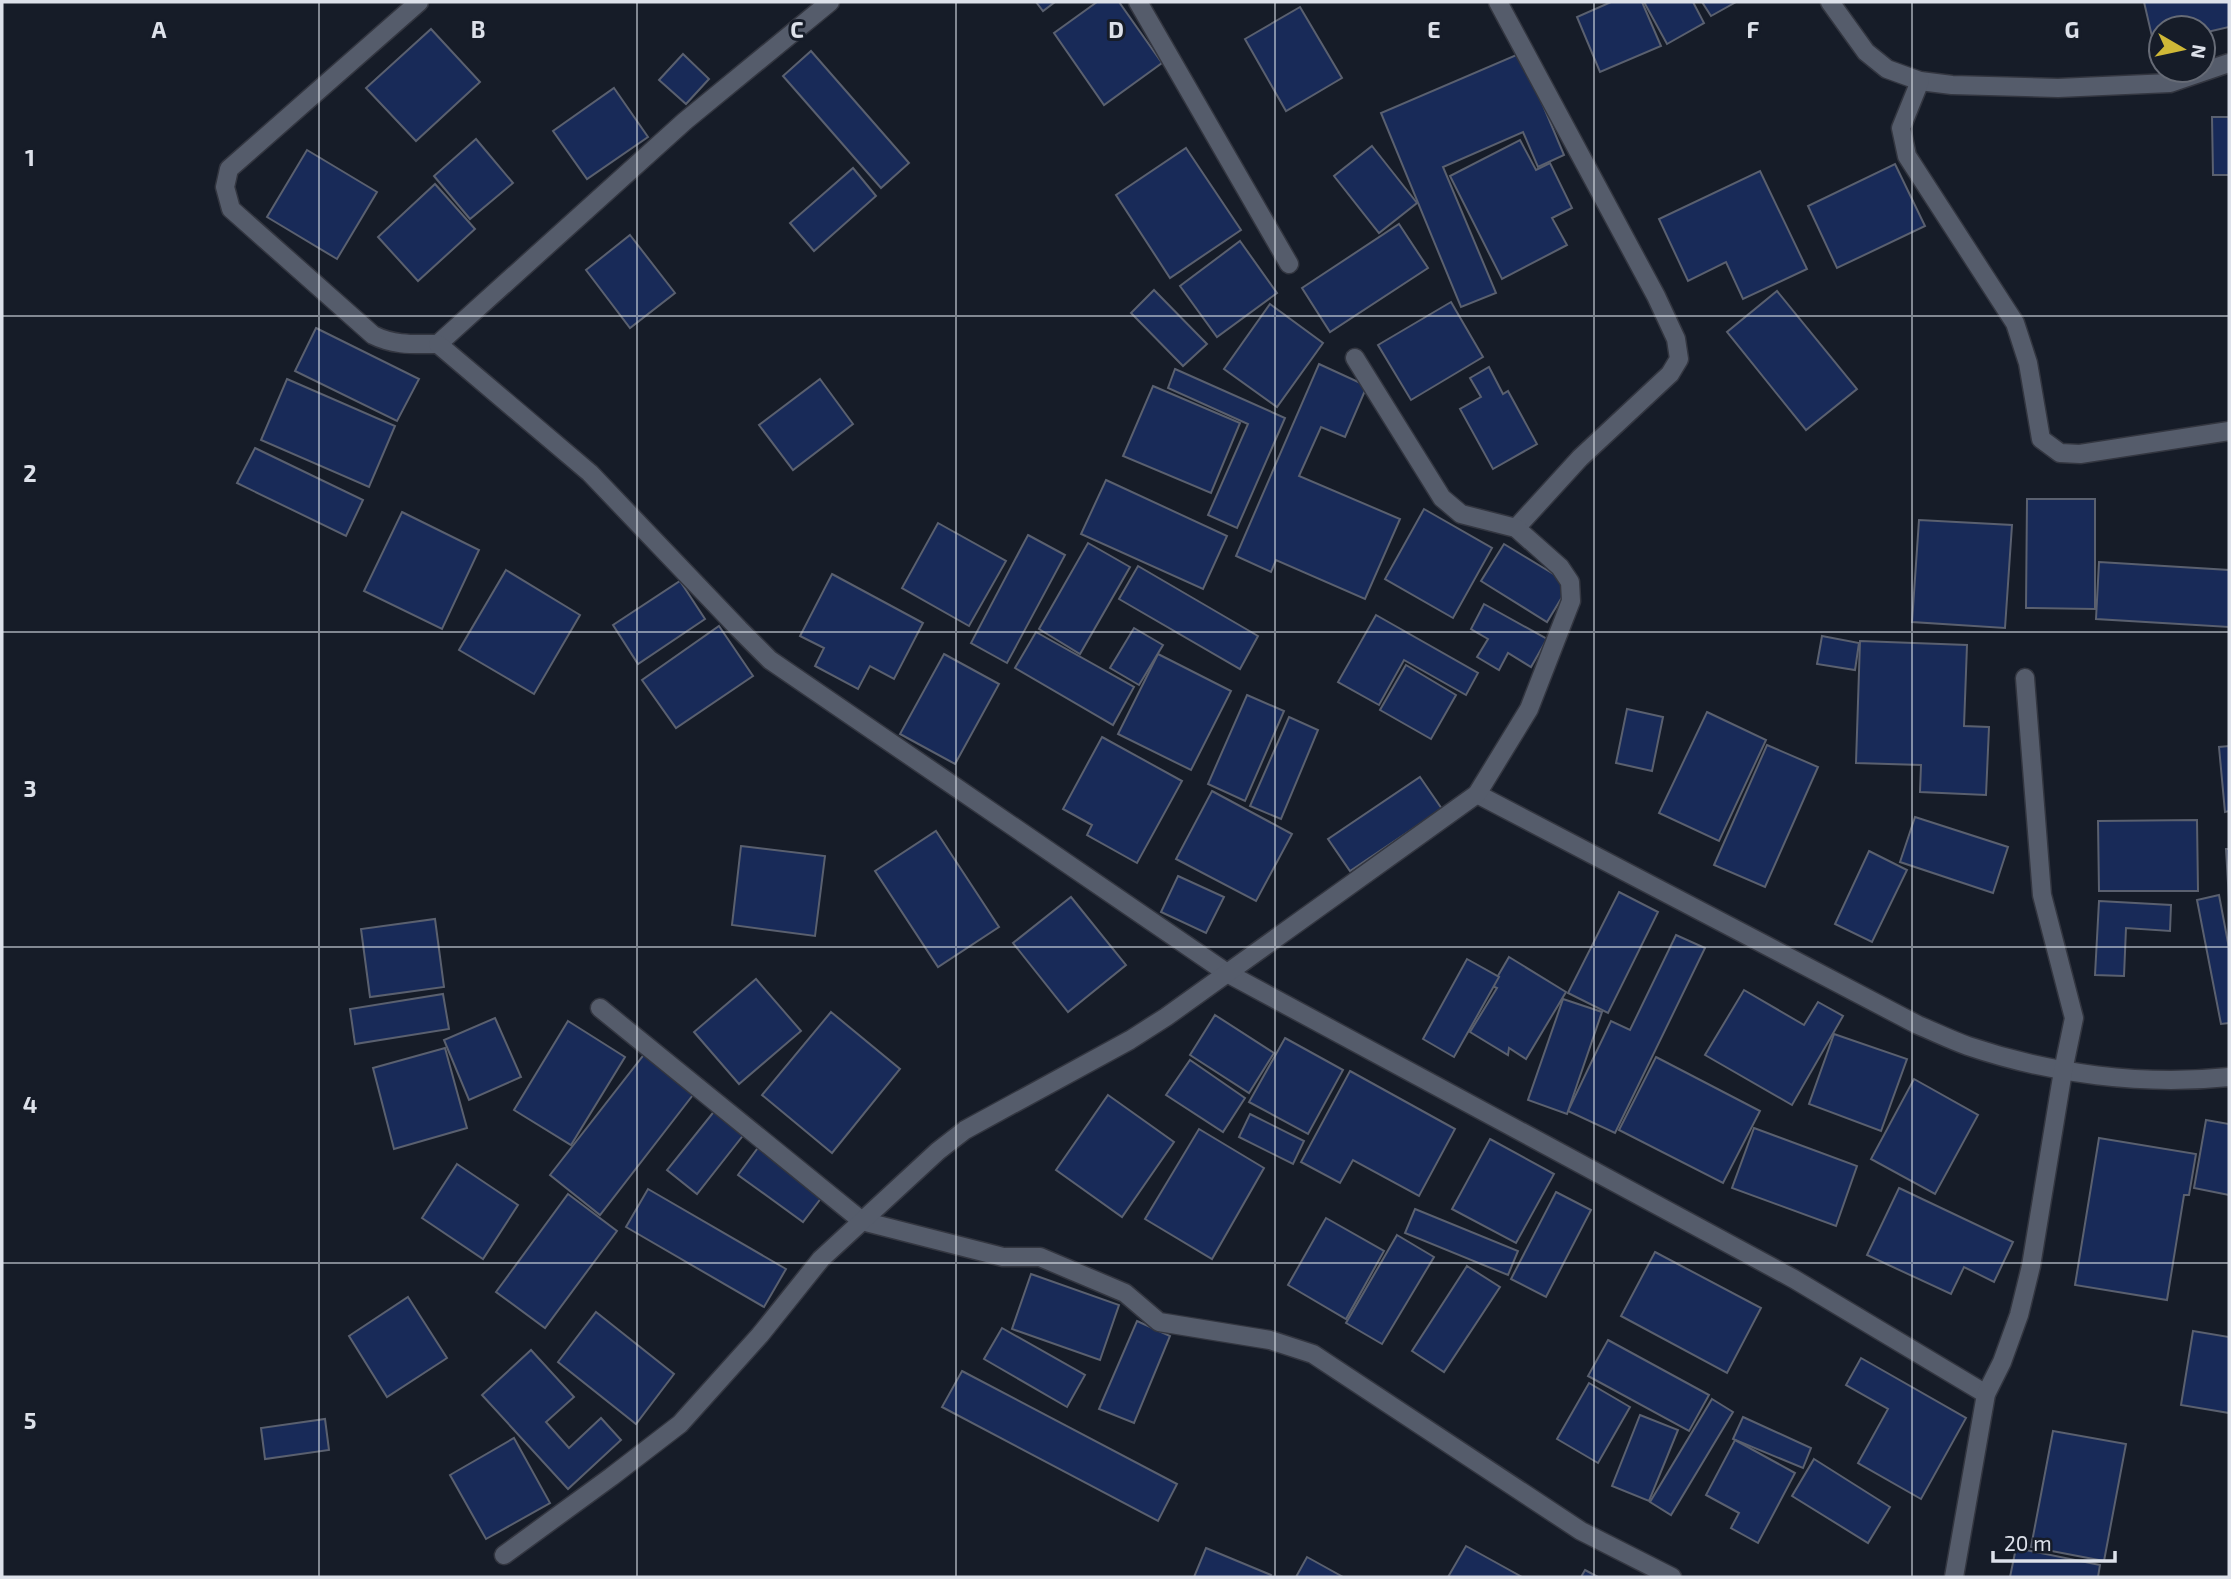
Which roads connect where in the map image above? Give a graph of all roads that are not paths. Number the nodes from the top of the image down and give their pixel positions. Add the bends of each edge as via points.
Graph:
1 (419, 2) edge
2 (830, 2) edge
3 (1138, 2) edge
4 (1498, 2) edge
5 (1829, 2) edge
6 (2229, 63) edge
7 (1920, 81) junction
8 (1289, 264) dead end
9 (438, 344) junction
10 (1355, 358) dead end
11 (2229, 431) edge
12 (1516, 527) junction
13 (2025, 678) dead end
14 (1477, 794) junction
15 (1227, 973) junction
16 (600, 1008) dead end
17 (2063, 1070) junction
18 (2229, 1077) edge
19 (862, 1221) junction
20 (1986, 1394) junction
21 (504, 1555) dead end
22 (1672, 1577) edge
23 (1954, 1577) edge

1 - 9 street via 229,169 225,187 231,209 373,335 388,343
2 - 9 street via 685,121
3 - 8 street
4 - 12 street via 1656,296 1676,340 1679,359 1670,374 1580,458
5 - 7 street via 1866,52 1887,69
6 - 7 street via 2170,83 2058,88
7 - 11 street via 1901,128 1907,156 2015,323 2028,363 2041,439 2060,453 2080,454
9 - 15 street via 590,473 770,660
10 - 12 street via 1442,498 1461,514
12 - 14 street via 1560,567 1570,582 1571,601 1529,709
13 - 17 street via 2042,895 2074,1018
14 - 15 street
14 - 17 street via 1918,1025 1966,1045
15 - 19 street via 1130,1040 965,1130
15 - 20 street via 1794,1279
16 - 19 street
17 - 18 street via 2119,1078 2191,1081
17 - 20 street via 2031,1266 2019,1315
19 - 21 street via 821,1259 680,1424
19 - 22 street via 1003,1257 1040,1257 1125,1293 1159,1322 1270,1340 1313,1353 1581,1531
20 - 23 street

